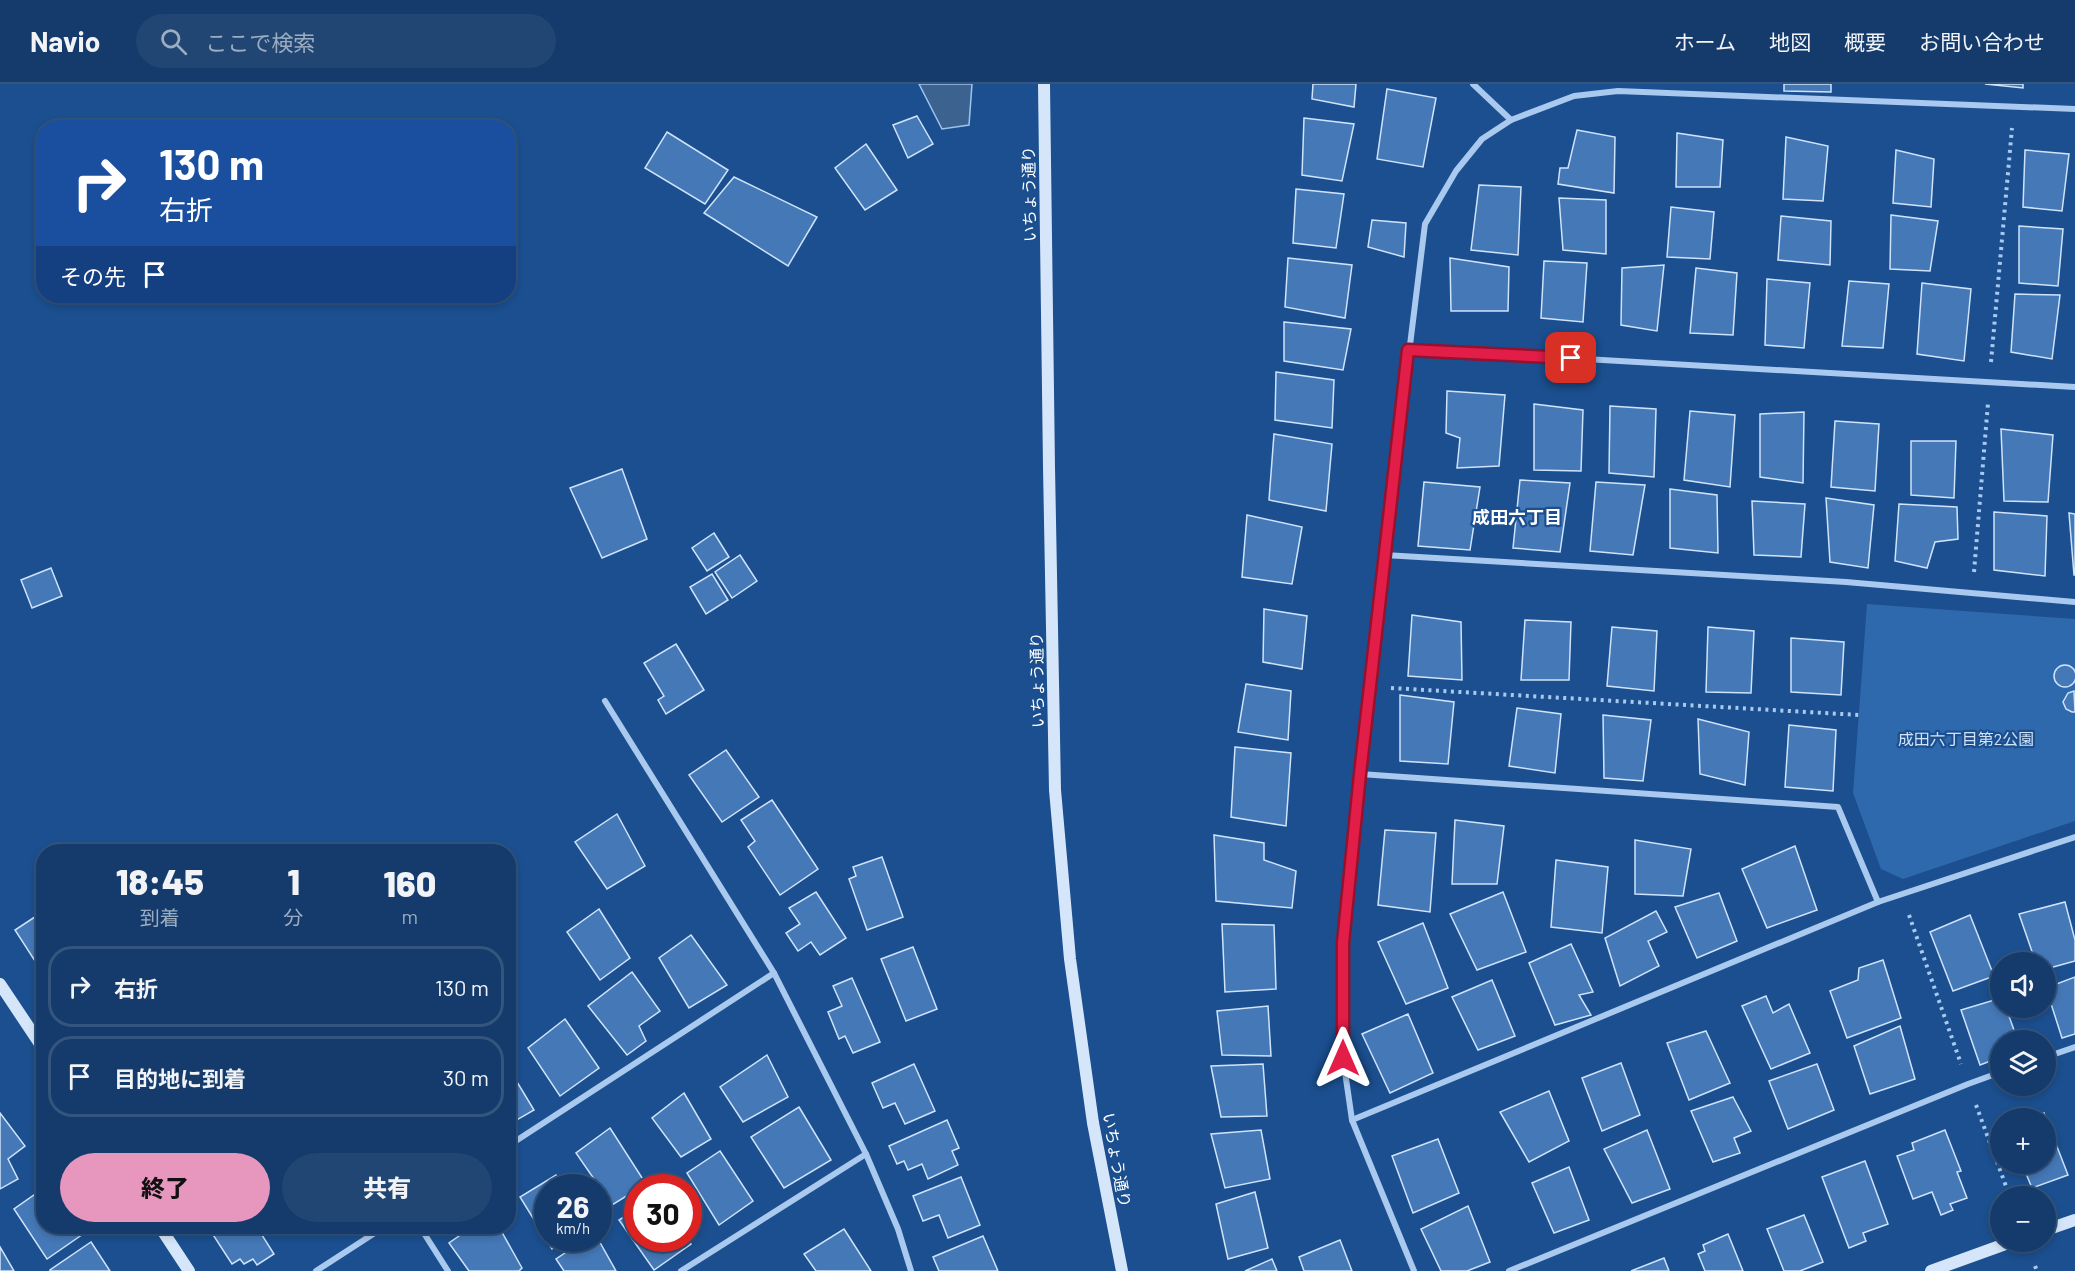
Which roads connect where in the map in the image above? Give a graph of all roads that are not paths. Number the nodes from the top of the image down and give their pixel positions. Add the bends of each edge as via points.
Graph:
1 (1044, 84) edge
2 (1473, 84) edge
3 (2075, 109) edge
4 (1511, 120) junction
5 (1408, 350) junction
6 (2075, 387) edge
7 (1384, 555) junction
8 (2075, 602) edge
9 (605, 701) dead end
10 (1360, 774) junction
11 (2075, 837) edge
12 (1878, 902) junction
13 (774, 973) junction
14 (0, 984) edge
15 (36, 1038) edge
16 (2075, 1047) edge
17 (2056, 1054) edge
18 (1990, 1076) edge
19 (1352, 1120) junction
20 (516, 1141) edge
21 (866, 1154) junction
22 (2075, 1220) edge
23 (2056, 1227) edge
24 (165, 1234) edge
25 (373, 1234) edge
26 (424, 1234) edge
27 (1990, 1250) edge
28 (189, 1271) edge
29 (316, 1271) edge
30 (448, 1271) edge
31 (681, 1271) edge
32 (911, 1271) edge
33 (1122, 1271) edge
34 (1414, 1271) edge
35 (1509, 1271) edge
36 (1931, 1271) edge

1 - 33 street, いちょう通り via 1055,790 1070,959 1091,1111
2 - 4 street
3 - 4 street via 1618,91 1574,96
4 - 5 street via 1482,139 1456,171 1425,225
5 - 6 street
5 - 7 street
7 - 8 street via 1846,582
7 - 10 street
9 - 13 street
10 - 12 street via 1838,807
10 - 19 street via 1343,943 1343,1058
11 - 12 street
12 - 19 street
13 - 20 street
13 - 21 street
14 - 15 street
16 - 17 street
18 - 35 street
19 - 34 street
21 - 31 street
21 - 32 street
22 - 23 street
24 - 28 street
25 - 29 street
26 - 30 street
27 - 36 street

